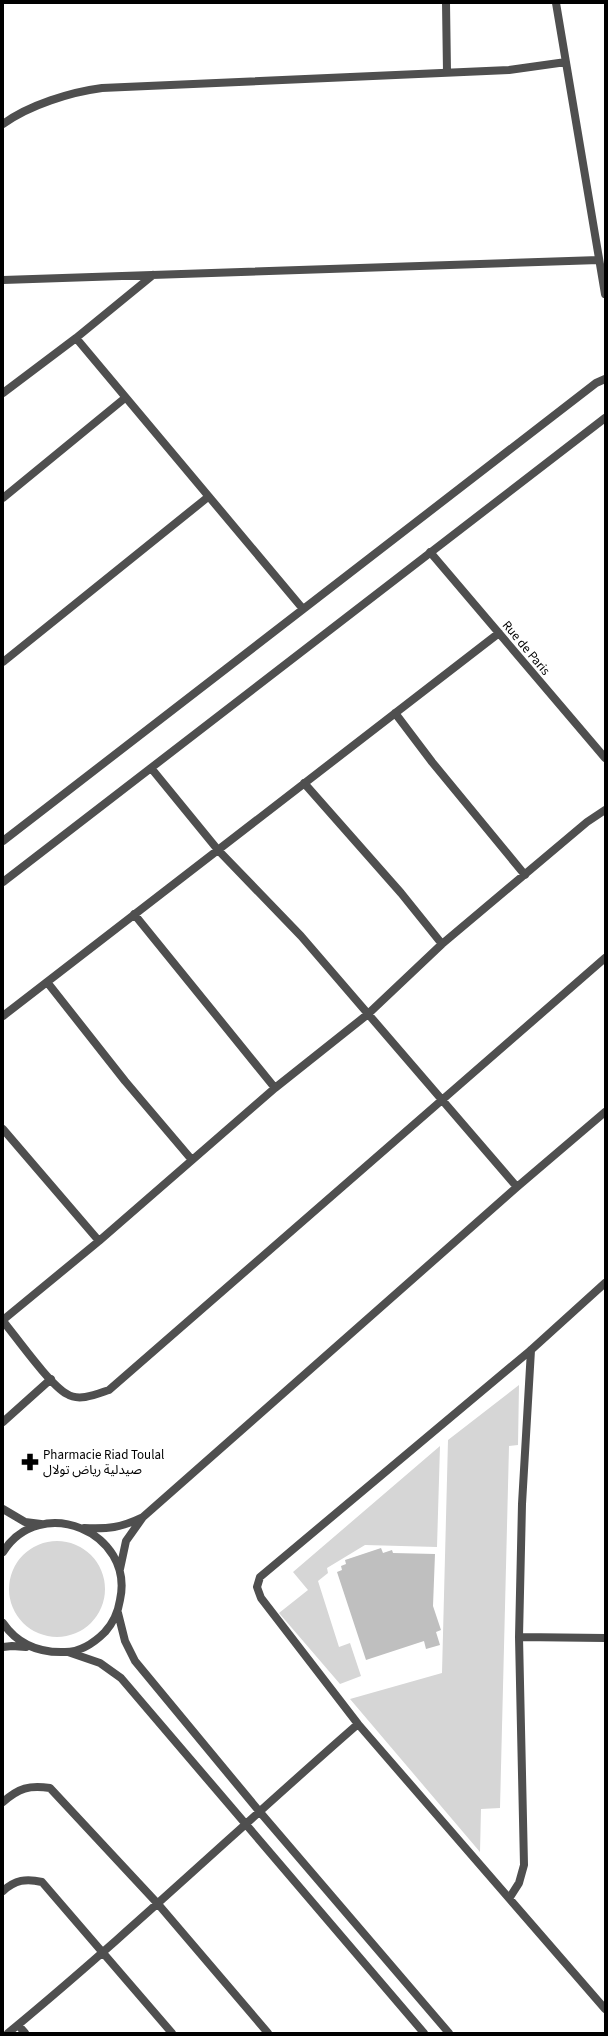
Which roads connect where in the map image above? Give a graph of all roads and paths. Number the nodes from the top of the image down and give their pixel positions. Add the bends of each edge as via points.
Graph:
1 (446, 3) edge
2 (556, 3) edge
3 (566, 62) junction
4 (447, 72) junction
5 (3, 124) edge
6 (599, 260) junction
7 (153, 275) junction
8 (3, 280) edge
9 (605, 294) edge
10 (76, 338) junction
11 (605, 379) edge
12 (3, 393) edge
13 (125, 398) junction
14 (605, 418) edge
15 (208, 497) junction
16 (3, 498) edge
17 (430, 552) junction
18 (303, 608) junction
19 (498, 633) junction
20 (3, 662) edge
21 (395, 713) junction
22 (605, 758) edge
23 (151, 768) junction
24 (304, 783) junction
25 (605, 810) edge
26 (3, 841) edge
27 (218, 850) junction
28 (525, 875) junction
29 (3, 882) edge
30 (134, 914) junction
31 (442, 944) junction
32 (605, 958) edge
33 (47, 982) junction
34 (368, 1014) junction
35 (3, 1016) edge
36 (275, 1088) junction
37 (442, 1100) junction
38 (605, 1112) edge
39 (3, 1129) edge
40 (192, 1160) junction
41 (517, 1187) junction
42 (99, 1241) junction
43 (605, 1283) edge
44 (3, 1321) edge
45 (531, 1350) junction
46 (51, 1379) junction
47 (3, 1422) edge
48 (3, 1509) edge
49 (143, 1517) junction
50 (41, 1525) junction
51 (83, 1528) junction
52 (3, 1552) edge
53 (120, 1570) junction
54 (118, 1613) junction
55 (3, 1623) edge
56 (519, 1637) junction
57 (605, 1638) edge
58 (3, 1647) edge
59 (34, 1649) junction
60 (68, 1652) junction
61 (358, 1724) junction
62 (3, 1802) edge
63 (259, 1811) junction
64 (246, 1822) junction
65 (3, 1891) edge
66 (510, 1897) junction
67 (158, 1904) junction
68 (103, 1952) junction
69 (605, 2009) edge
70 (18, 2025) junction
71 (8, 2033) edge
72 (25, 2033) edge
73 (172, 2033) edge
74 (268, 2033) edge
75 (424, 2033) edge
76 (449, 2033) edge

1 - 4 street
2 - 3 street
3 - 4 street via 509,70
3 - 6 street
4 - 5 street via 102,88 64,96
6 - 7 street
6 - 9 street
7 - 8 street
7 - 10 street
10 - 12 street
10 - 13 street
11 - 18 street via 596,383
13 - 15 street
13 - 16 street
14 - 17 street
15 - 18 street
15 - 20 street
17 - 19 street, Rue de Paris
17 - 23 street
18 - 26 street
19 - 21 street
19 - 22 street, Rue de Paris
21 - 24 street
21 - 28 street
23 - 27 street
23 - 29 street
24 - 27 street
24 - 31 street via 401,893
25 - 28 street via 587,822
27 - 30 street
27 - 34 street via 301,936
28 - 31 street
30 - 33 street
30 - 36 street
31 - 34 street
32 - 37 street
33 - 35 street
33 - 40 street via 125,1081
34 - 36 street
34 - 37 street
36 - 40 street
37 - 41 street
37 - 46 street via 109,1390 82,1397 67,1395
38 - 41 street
39 - 42 street
40 - 42 street
41 - 49 street
42 - 44 street
43 - 45 street
44 - 46 street
45 - 56 street via 522,1504
45 - 61 street via 260,1577 257,1587 261,1598
46 - 47 street
48 - 50 street via 25,1522
49 - 51 street via 122,1527
49 - 53 street via 126,1541
50 - 51 street via 63,1523
50 - 52 street via 16,1537
51 - 53 street via 99,1538 112,1552
53 - 54 street via 122,1591
54 - 60 street via 110,1627 98,1639 84,1648
54 - 63 street via 125,1641 135,1661
55 - 59 street via 20,1642
56 - 57 street
56 - 66 street via 524,1864 519,1883
58 - 59 street via 21,1646
59 - 60 street via 51,1653
60 - 64 street via 100,1663 121,1678
61 - 63 street
61 - 66 street
62 - 67 street via 24,1788 50,1788
63 - 64 street
63 - 76 street
64 - 67 street
64 - 75 street
65 - 68 street via 9,1885 20,1881 30,1879 42,1882
66 - 69 street
67 - 68 street
67 - 74 street
68 - 70 street
68 - 73 street
70 - 71 street
70 - 72 street

